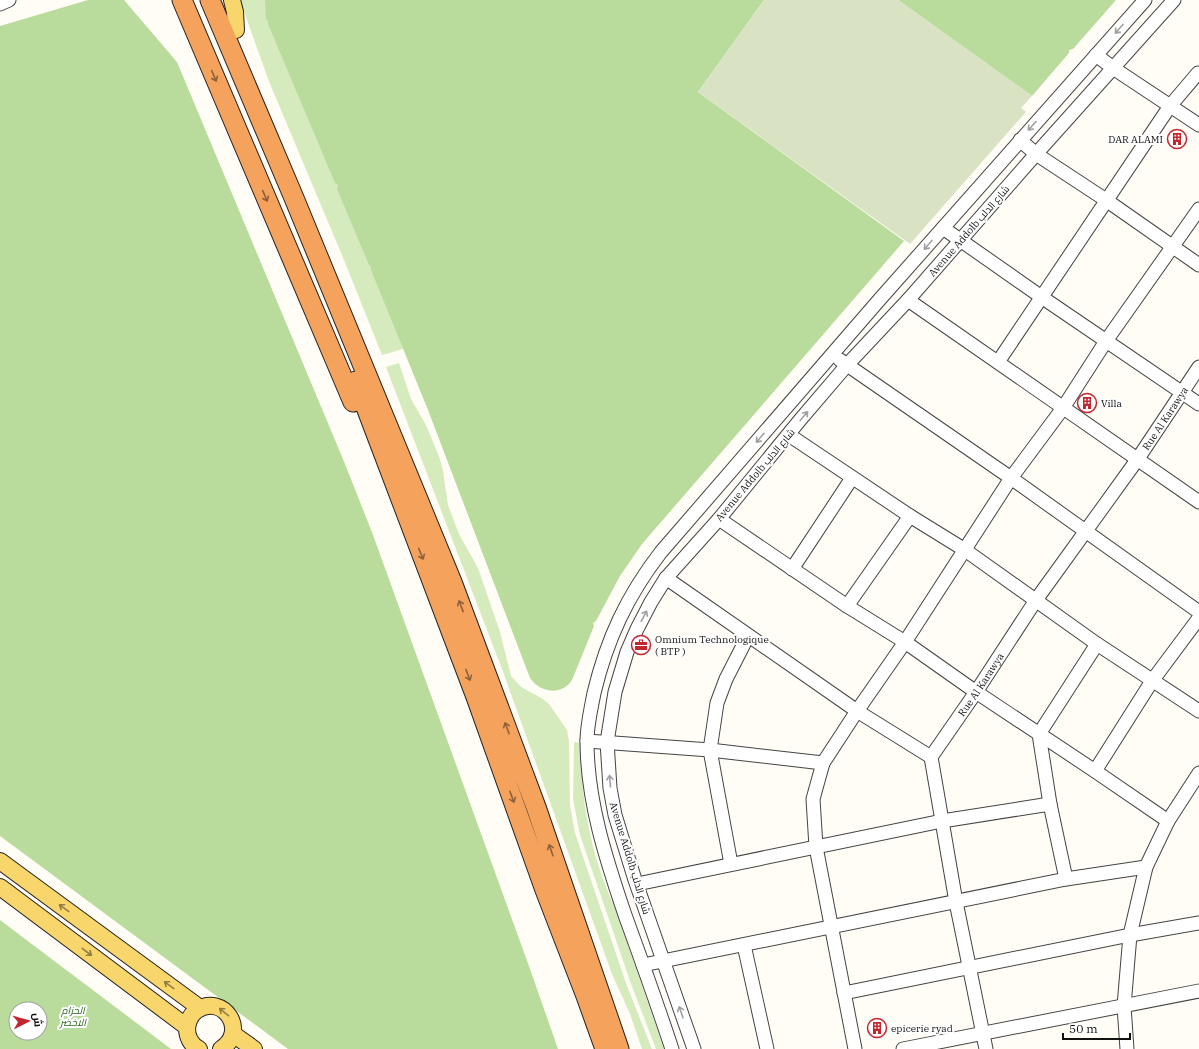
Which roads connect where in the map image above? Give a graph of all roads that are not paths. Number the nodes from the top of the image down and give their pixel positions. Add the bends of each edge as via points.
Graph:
1 (9, 0) edge
2 (174, 0) edge
3 (182, 0) edge
4 (196, 0) edge
5 (210, 0) edge
6 (224, 0) edge
7 (232, 0) edge
8 (1145, 0) edge
9 (1174, 0) edge
10 (0, 4) edge
11 (236, 30) junction
12 (199, 40) junction
13 (1096, 55) junction
14 (1113, 68) junction
15 (1198, 73) edge
16 (1170, 106) junction
17 (1199, 126) edge
18 (1020, 140) junction
19 (1036, 154) junction
20 (1106, 200) junction
21 (1199, 209) edge
22 (943, 228) junction
23 (960, 242) junction
24 (1173, 247) junction
25 (1199, 265) edge
26 (1042, 298) junction
27 (908, 300) junction
28 (1106, 341) junction
29 (832, 355) junction
30 (998, 362) junction
31 (847, 365) junction
32 (1199, 367) edge
33 (1182, 392) junction
34 (1199, 404) edge
35 (1063, 408) junction
36 (789, 435) junction
37 (1137, 460) junction
38 (852, 478) junction
39 (1011, 478) junction
40 (1199, 502) edge
41 (415, 515) junction
42 (910, 516) junction
43 (719, 519) junction
44 (1085, 531) junction
45 (965, 550) junction
46 (792, 569) junction
47 (666, 578) junction
48 (1036, 600) junction
49 (847, 606) junction
50 (1199, 612) edge
51 (1199, 618) edge
52 (748, 636) junction
53 (905, 642) junction
54 (1097, 644) junction
55 (1152, 680) junction
56 (976, 692) junction
57 (857, 711) junction
58 (1199, 711) edge
59 (1039, 734) junction
60 (587, 741) junction
61 (607, 742) junction
62 (710, 750) junction
63 (931, 757) junction
64 (823, 763) junction
65 (1095, 771) junction
66 (1199, 773) edge
67 (1050, 804) junction
68 (942, 821) junction
69 (1168, 821) junction
70 (816, 847) junction
71 (0, 861) edge
72 (730, 864) junction
73 (1146, 867) junction
74 (1066, 879) junction
75 (637, 884) junction
76 (0, 887) edge
77 (564, 887) junction
78 (545, 890) junction
79 (956, 902) junction
80 (1199, 923) edge
81 (831, 926) junction
82 (1130, 935) junction
83 (744, 945) junction
84 (663, 960) junction
85 (643, 965) junction
86 (970, 967) junction
87 (1199, 991) edge
88 (844, 993) junction
89 (1124, 1006) junction
90 (200, 1008) junction
91 (187, 1027) junction
92 (233, 1034) junction
93 (983, 1034) junction
94 (199, 1049) edge
95 (222, 1049) edge
96 (254, 1049) edge
97 (593, 1049) edge
98 (605, 1049) edge
99 (619, 1049) edge
100 (632, 1049) edge
101 (672, 1049) edge
102 (694, 1049) edge
103 (767, 1049) edge
104 (855, 1049) edge
105 (903, 1049) edge
106 (986, 1049) edge
107 (1127, 1049) edge

1 - 10 street
2 - 12 street via 186,23
3 - 12 highway
4 - 41 highway
5 - 41 highway via 294,198
6 - 11 highway
7 - 11 main road
8 -> 13 street, Avenue Addolb شارع الدلب
9 - 14 street, Avenue Addolb شارع الدلب
11 - 41 highway via 307,194 407,450
12 -> 41 highway via 380,466
13 - 14 street
13 -> 18 street, Avenue Addolb شارع الدلب
14 - 16 street
14 - 19 street, Avenue Addolb شارع الدلب
15 - 16 street
16 - 17 street
16 - 20 street
18 - 19 street
18 - 22 street, Avenue Addolb شارع الدلب
19 - 20 street
19 - 23 street, Avenue Addolb شارع الدلب
20 - 24 street
20 - 26 street
21 - 24 street
22 - 23 street
22 -> 29 street, Avenue Addolb شارع الدلب
23 - 26 street
23 - 27 street, Avenue Addolb شارع الدلب
24 - 25 street
24 - 28 street
26 - 28 street
26 - 30 street
27 - 30 street
27 - 31 street, Avenue Addolb شارع الدلب
28 - 33 street
28 - 35 street
29 - 31 street
29 -> 60 street, Avenue Addolb شارع الدلب via 661,552 628,600 601,665 590,712
30 - 35 street
36 -> 31 street, Avenue Addolb شارع الدلب
31 - 39 street
32 - 33 street, Rue Al Karawya
33 - 34 street
33 - 37 street, Rue Al Karawya
35 - 37 street
35 - 39 street
36 - 38 street
36 - 43 street, Avenue Addolb شارع الدلب
37 - 40 street
37 - 44 street, Rue Al Karawya
38 - 42 street
38 - 46 street
39 - 44 street
39 - 45 street
77 -> 41 highway via 452,582
41 -> 78 highway
42 - 45 street
42 - 49 street
43 - 46 street
43 - 47 street, Avenue Addolb شارع الدلب
44 - 48 street, Rue Al Karawya
44 - 50 street
45 - 48 street
45 - 53 street
46 - 49 street
47 - 52 street
61 -> 47 street, Avenue Addolb شارع الدلب via 615,692 627,652 651,602
48 - 54 street
48 - 56 street, Rue Al Karawya
49 - 53 street
51 - 55 street
52 - 57 street
52 - 62 street via 717,703
53 - 56 street
53 - 57 street
54 - 55 street
54 - 59 street
55 - 58 street
55 - 65 street
56 - 59 street
56 - 63 street, Rue Al Karawya
57 - 63 street
57 - 64 street
59 - 65 street
59 - 67 street
60 - 61 street
60 - 85 street, Avenue Addolb شارع الدلب via 590,786 598,829
61 - 62 street
75 -> 61 street, Avenue Addolb شارع الدلب via 615,815 610,788
62 - 64 street
62 - 72 street
63 - 68 street
64 - 70 street via 813,799
65 - 69 street
66 - 69 street
67 - 68 street
67 - 74 street
68 - 70 street
68 - 79 street
69 - 73 street
70 - 72 street
70 - 81 street
90 -> 71 main road
72 - 75 street
73 - 74 street
73 - 82 street
74 - 79 street
75 - 84 street, Avenue Addolb شارع الدلب
76 -> 91 main road
77 - 99 highway
77 - 100 highway via 582,917
78 - 97 highway via 552,927
78 - 98 highway
79 - 81 street
79 - 86 street
80 - 82 street
81 - 83 street
81 - 88 street
82 - 86 street
82 - 89 street
83 - 84 street
83 - 103 street
84 - 85 street
102 -> 84 street, Avenue Addolb شارع الدلب
85 - 101 street, Avenue Addolb شارع الدلب
86 - 88 street
86 - 93 street
87 - 89 street
88 - 104 street
89 - 93 street
89 - 107 street
90 - 91 main road via 189,1019
92 -> 90 main road via 232,1020 222,1009 216,1006
91 - 94 main road via 191,1042
92 - 95 main road
92 - 96 main road
93 - 105 street
93 - 106 street

